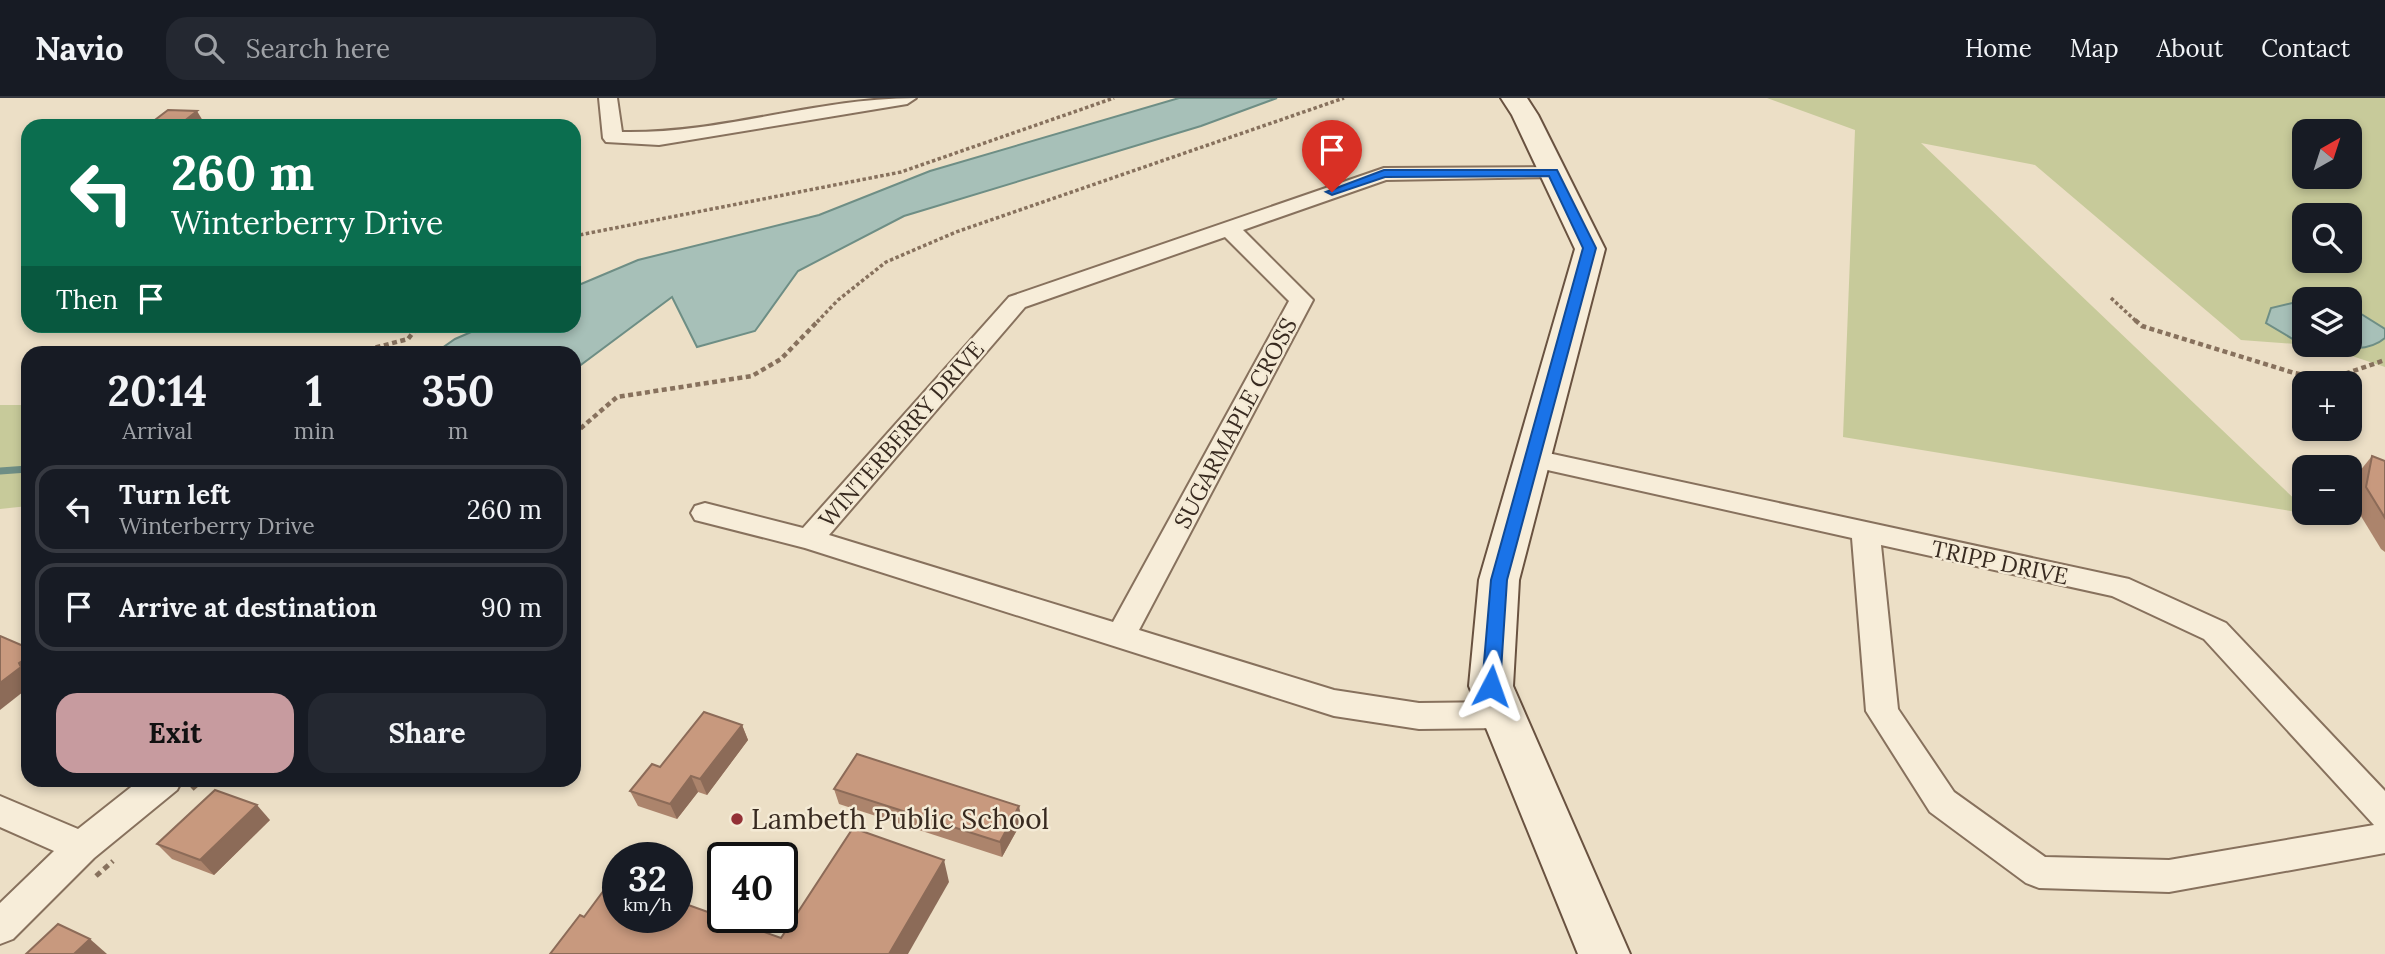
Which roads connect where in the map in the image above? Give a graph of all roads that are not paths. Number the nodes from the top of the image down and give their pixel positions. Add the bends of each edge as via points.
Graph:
1 (608, 98) edge
2 (908, 98) edge
3 (1514, 98) edge
4 (1553, 173) junction
5 (1228, 227) junction
6 (1534, 459) junction
7 (705, 513) dead end
8 (1866, 533) junction
9 (808, 539) junction
10 (1121, 637) junction
11 (1502, 715) junction
12 (174, 790) edge
13 (0, 811) edge
14 (2385, 814) edge
15 (2385, 838) edge
16 (82, 847) junction
17 (0, 927) edge
18 (1604, 954) edge

1 - 2 street via 613,138 659,139
3 - 4 street
4 - 5 street, WINTERBERRY DRIVE via 1384,174
4 - 6 street via 1590,248
5 - 9 street, WINTERBERRY DRIVE via 1017,302
5 - 10 street, SUGARMAPLE CROSS via 1301,300
6 - 8 street, TRIPP DRIVE
6 - 11 street via 1499,580 1491,686
7 - 9 street
8 - 14 street, TRIPP DRIVE via 2119,587 2215,631
8 - 15 street via 1882,710 1942,802 2039,872 2169,876
9 - 10 street, WINTERBERRY DRIVE
10 - 11 street, WINTERBERRY DRIVE via 1334,703 1419,716
11 - 18 street
12 - 16 street
13 - 16 street
16 - 17 street

